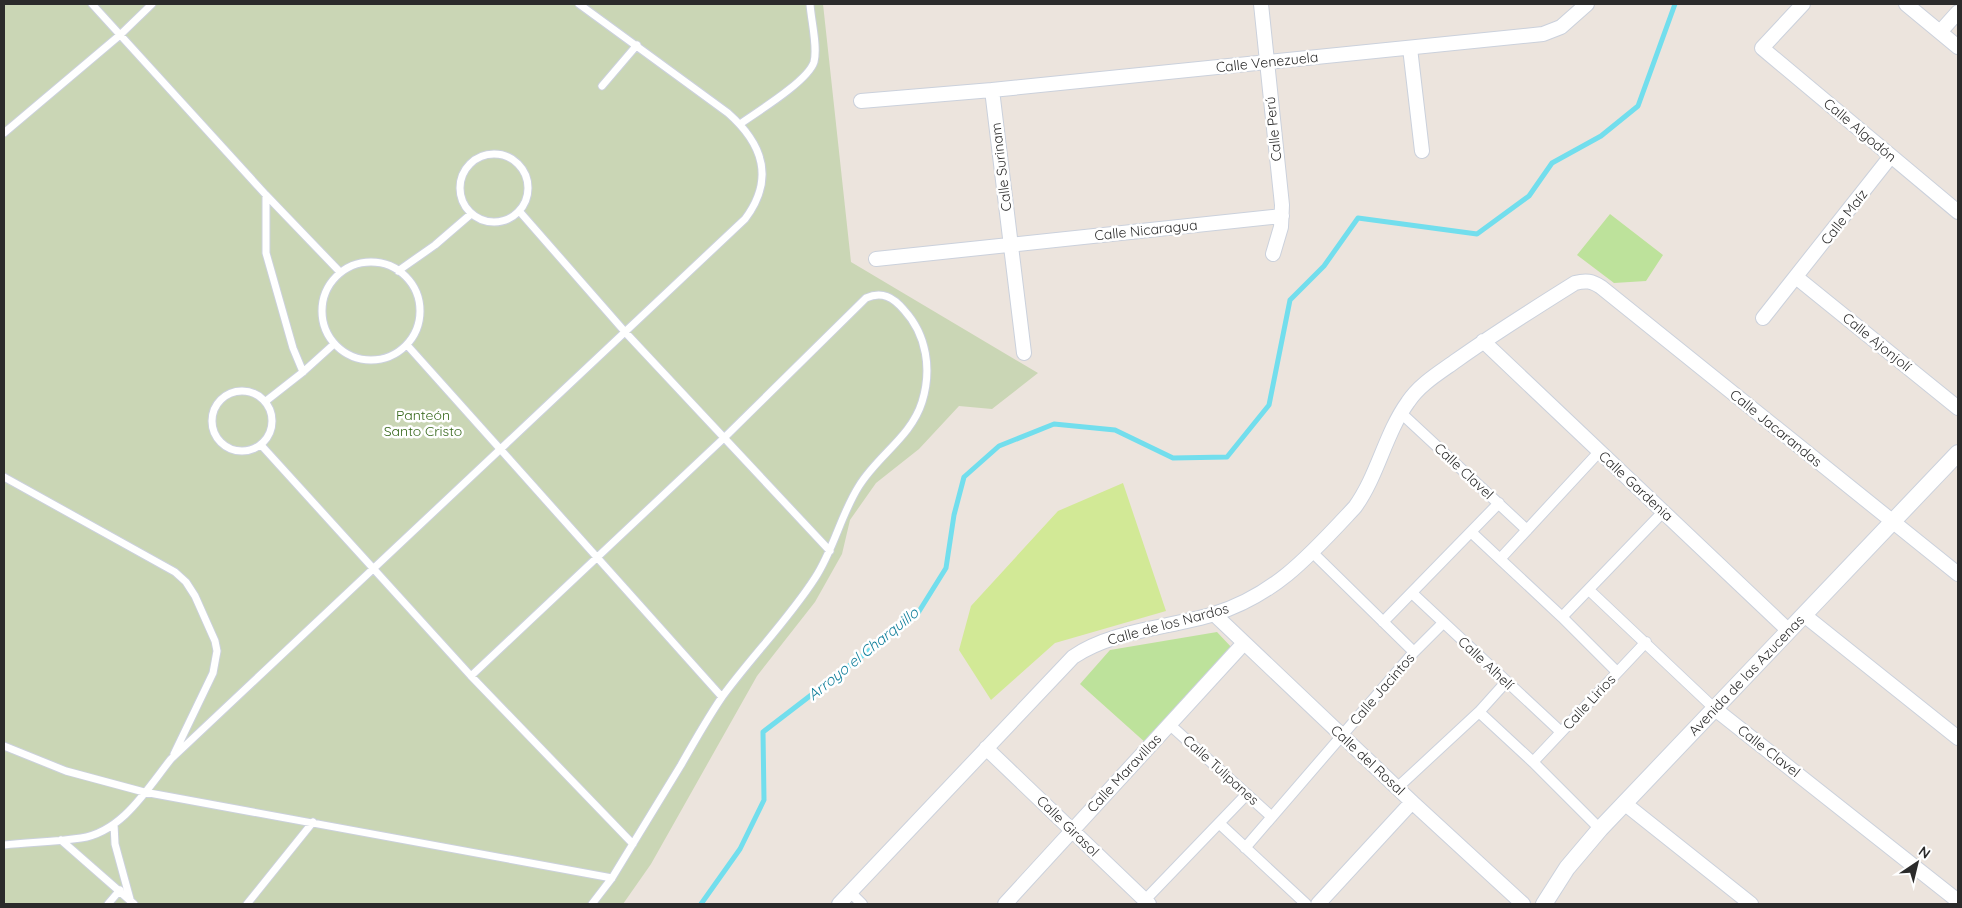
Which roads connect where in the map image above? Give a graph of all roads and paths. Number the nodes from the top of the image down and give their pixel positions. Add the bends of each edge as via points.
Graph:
1 (92, 4) edge
2 (152, 4) edge
3 (579, 4) edge
4 (810, 4) edge
5 (1261, 4) edge
6 (1587, 4) edge
7 (1803, 4) edge
8 (1906, 4) edge
9 (1958, 12) edge
10 (1940, 32) junction
11 (120, 34) junction
12 (637, 46) junction
13 (1958, 47) edge
14 (1410, 48) junction
15 (1266, 62) junction
16 (602, 86) dead end
17 (992, 90) junction
18 (860, 101) dead end
19 (740, 124) junction
20 (4, 134) edge
21 (1422, 151) dead end
22 (1891, 156) junction
23 (266, 195) junction
24 (520, 212) junction
25 (1958, 212) edge
26 (471, 214) junction
27 (1282, 216) junction
28 (1010, 244) junction
29 (1273, 254) dead end
30 (876, 259) dead end
31 (398, 271) junction
32 (340, 272) junction
33 (1796, 277) junction
34 (1763, 318) dead end
35 (626, 333) junction
36 (1483, 342) junction
37 (334, 344) junction
38 (407, 345) junction
39 (1024, 353) dead end
40 (303, 372) junction
41 (266, 401) junction
42 (1958, 408) edge
43 (1401, 413) junction
44 (725, 437) junction
45 (261, 445) junction
46 (501, 450) junction
47 (1599, 452) junction
48 (1958, 453) edge
49 (4, 477) edge
50 (1499, 504) junction
51 (1663, 512) junction
52 (1893, 522) junction
53 (1527, 530) junction
54 (1471, 532) junction
55 (830, 551) junction
56 (1312, 552) junction
57 (597, 557) junction
58 (1500, 559) junction
59 (374, 570) junction
60 (1958, 574) edge
61 (1589, 590) junction
62 (1412, 592) junction
63 (1214, 614) junction
64 (1804, 615) junction
65 (1562, 617) junction
66 (1383, 622) junction
67 (1443, 623) junction
68 (1789, 631) junction
69 (1646, 642) junction
70 (1244, 643) junction
71 (1414, 652) junction
72 (1617, 672) junction
73 (471, 676) junction
74 (1506, 682) junction
75 (722, 697) junction
76 (1715, 709) junction
77 (1479, 712) junction
78 (1169, 724) junction
79 (1560, 732) junction
80 (1342, 736) junction
81 (1958, 738) edge
82 (4, 746) edge
83 (986, 748) junction
84 (172, 759) junction
85 (1533, 762) junction
86 (1397, 788) junction
87 (144, 792) junction
88 (1247, 794) junction
89 (1412, 802) junction
90 (1624, 803) junction
91 (1272, 817) junction
92 (313, 822) junction
93 (1219, 823) junction
94 (114, 824) junction
95 (1600, 829) junction
96 (1072, 830) junction
97 (60, 840) junction
98 (633, 844) junction
99 (4, 846) edge
100 (1245, 848) junction
101 (612, 878) junction
102 (120, 890) junction
103 (850, 892) junction
104 (1147, 902) edge
105 (1958, 902) edge
106 (132, 903) edge
107 (108, 904) edge
108 (247, 904) edge
109 (592, 904) edge
110 (839, 904) edge
111 (862, 904) edge
112 (1005, 904) edge
113 (1306, 904) edge
114 (1318, 904) edge
115 (1523, 904) edge
116 (1544, 904) edge
117 (1751, 904) edge

1 - 11 lane
2 - 11 lane
3 - 12 lane
4 - 19 lane via 814,62 810,70
5 - 15 street, Calle Perú
6 - 14 street, Calle Venezuela via 1561,27 1543,34
7 - 22 street, Calle Algodón via 1762,48
8 - 10 street
9 - 10 street
10 - 13 street
11 - 20 lane
11 - 23 lane
12 - 16 lane
12 - 19 lane
14 - 15 street, Calle Venezuela
14 - 21 street
15 - 17 street, Calle Venezuela
15 - 27 street, Calle Perú
17 - 18 street, Calle Venezuela
17 - 28 street, Calle Surinam
19 - 35 lane via 750,137 762,167 761,188 754,207
22 - 25 street, Calle Algodón
22 - 33 street, Calle Maíz
23 - 32 lane
23 - 40 lane via 266,253
24 - 26 lane via 501,222 480,220
24 - 26 lane via 529,192 528,182 518,163 498,154 478,158 463,174 461,195
24 - 35 lane
26 - 31 lane
27 - 28 street, Calle Nicaragua
27 - 29 street, Calle Perú
28 - 30 street, Calle Nicaragua
28 - 39 street, Calle Surinam
31 - 32 lane via 386,264 370,261 359,262
31 - 38 lane via 407,277 416,292 420,313
32 - 37 lane via 329,284 322,304 323,323
33 - 34 street, Calle Maíz
33 - 42 street, Calle Ajonjolí
35 - 44 lane
35 - 46 lane
36 - 43 street, Calle de los Nardos via 1419,389
36 - 47 street, Calle Gardenia
36 - 52 street, Calle Jacarandas via 1575,283 1593,282
37 - 38 lane via 352,357 372,360 393,355
37 - 40 lane
38 - 46 lane
40 - 41 lane
41 - 45 lane via 273,419 272,429
41 - 45 lane via 250,392 231,393 213,413 214,432 226,446 244,452
43 - 50 street, Calle Clavel
43 - 56 street, Calle de los Nardos via 1363,496
44 - 55 lane
44 - 55 lane via 866,298 883,294 906,312 926,349 928,370 922,403 905,434 878,460 858,486
44 - 57 lane
45 - 59 lane
46 - 57 lane
46 - 59 lane
47 - 51 street, Calle Gardenia
47 - 53 street
48 - 52 street, Avenida de las Azucenas
49 - 84 lane via 175,572 195,596 216,640 216,662
50 - 53 street, Calle Clavel
50 - 54 street
51 - 61 street
51 - 68 street, Calle Gardenia
52 - 60 street, Calle Jacarandas
52 - 64 street, Avenida de las Azucenas
53 - 58 street
54 - 58 street
54 - 62 street
55 - 75 lane via 814,579
56 - 63 street, Calle de los Nardos via 1279,582 1240,605
56 - 66 street
57 - 73 lane
57 - 75 lane
58 - 65 street
59 - 73 lane
59 - 84 lane
61 - 65 street
61 - 69 street, Calle Clavel
62 - 66 street
62 - 67 street, Calle Alhelí
63 - 70 street, Calle del Rosal
63 - 83 street, Calle de los Nardos via 1085,648
64 - 68 street, Avenida de las Azucenas
64 - 81 street
65 - 72 street
66 - 71 street
67 - 71 street, Calle Jacintos
67 - 74 street, Calle Alhelí
68 - 76 street, Avenida de las Azucenas
69 - 72 street, Calle Lirios
69 - 76 street, Calle Clavel
70 - 78 street, Calle Maravillas
70 - 80 street, Calle del Rosal
71 - 80 street, Calle Jacintos
72 - 79 street, Calle Lirios
73 - 98 lane
74 - 77 street
74 - 79 street, Calle Alhelí
75 - 98 lane
76 - 90 street, Avenida de las Azucenas
76 - 105 street, Calle Clavel
77 - 85 street
77 - 86 street
78 - 88 street, Calle Tulipanes
78 - 96 street, Calle Maravillas
79 - 85 street, Calle Lirios
80 - 86 street, Calle del Rosal
80 - 91 street, Calle Jacintos
82 - 87 lane via 66,771
83 - 96 street, Calle Girasol
83 - 103 street, Calle de los Nardos
84 - 87 lane
85 - 95 street
86 - 89 street, Calle del Rosal
87 - 92 lane
87 - 94 lane
88 - 91 street, Calle Tulipanes
88 - 93 street
89 - 114 street
89 - 115 street, Calle del Rosal
90 - 95 street, Avenida de las Azucenas
90 - 117 street
91 - 100 street, Calle Jacintos
92 - 101 lane
92 - 108 lane
93 - 100 street
93 - 104 street
94 - 97 lane via 82,838
94 - 106 lane
95 - 116 street, Avenida de las Azucenas via 1567,868
96 - 104 street, Calle Girasol
96 - 112 street, Calle Maravillas
97 - 99 lane
97 - 102 lane
98 - 101 lane
100 - 113 street
101 - 109 lane
102 - 106 lane
102 - 107 lane
103 - 110 street, Calle de los Nardos
103 - 111 street

